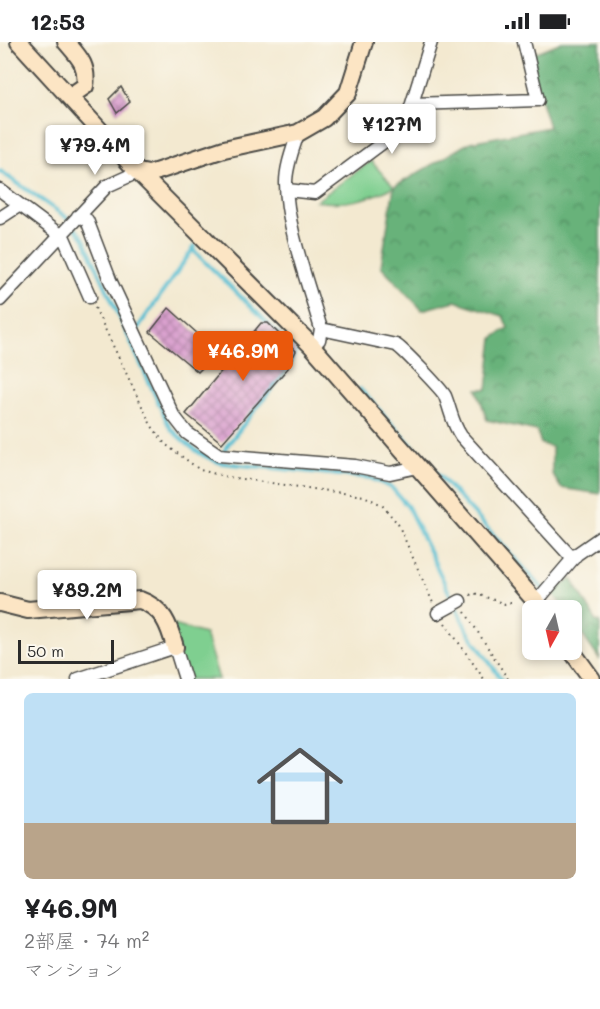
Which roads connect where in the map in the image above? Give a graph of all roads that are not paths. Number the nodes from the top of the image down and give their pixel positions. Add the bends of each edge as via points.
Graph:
1 (19, 42) edge
2 (66, 42) edge
3 (364, 42) edge
4 (431, 42) edge
5 (524, 42) edge
6 (69, 97) junction
7 (412, 104) junction
8 (298, 133) junction
9 (138, 172) junction
10 (0, 190) edge
11 (287, 190) junction
12 (20, 205) junction
13 (78, 216) junction
14 (0, 218) edge
15 (58, 235) junction
16 (90, 297) dead end
17 (0, 300) edge
18 (321, 329) junction
19 (311, 345) junction
20 (418, 467) junction
21 (600, 538) edge
22 (573, 559) junction
23 (535, 600) edge
24 (539, 600) edge
25 (460, 601) road end
26 (0, 603) edge
27 (438, 613) road end
28 (176, 647) junction
29 (578, 660) edge
30 (78, 679) edge
31 (185, 679) edge
32 (592, 679) edge

1 - 6 street
2 - 6 street via 84,63 87,75 85,86
3 - 8 street via 348,93 324,118
4 - 7 street
5 - 7 street via 538,100
6 - 9 street
7 - 11 street via 397,132 315,193
8 - 9 street via 224,149 148,174
8 - 11 street via 289,160
9 - 13 street via 107,186
9 - 19 street
10 - 12 street
11 - 18 street via 288,209
12 - 14 street
12 - 15 street
13 - 15 street
13 - 20 street via 87,220 110,280 173,416 187,433 219,455 355,466 390,474
15 - 16 street via 63,238
15 - 17 street
18 - 19 street via 319,340
18 - 22 street via 396,345 407,351 416,367 445,395 452,423 461,436
19 - 20 street
20 - 23 street
21 - 22 street
22 - 24 street
25 - 27 street
26 - 28 street via 28,609 140,600 162,613
28 - 30 street
28 - 31 street
29 - 32 street

